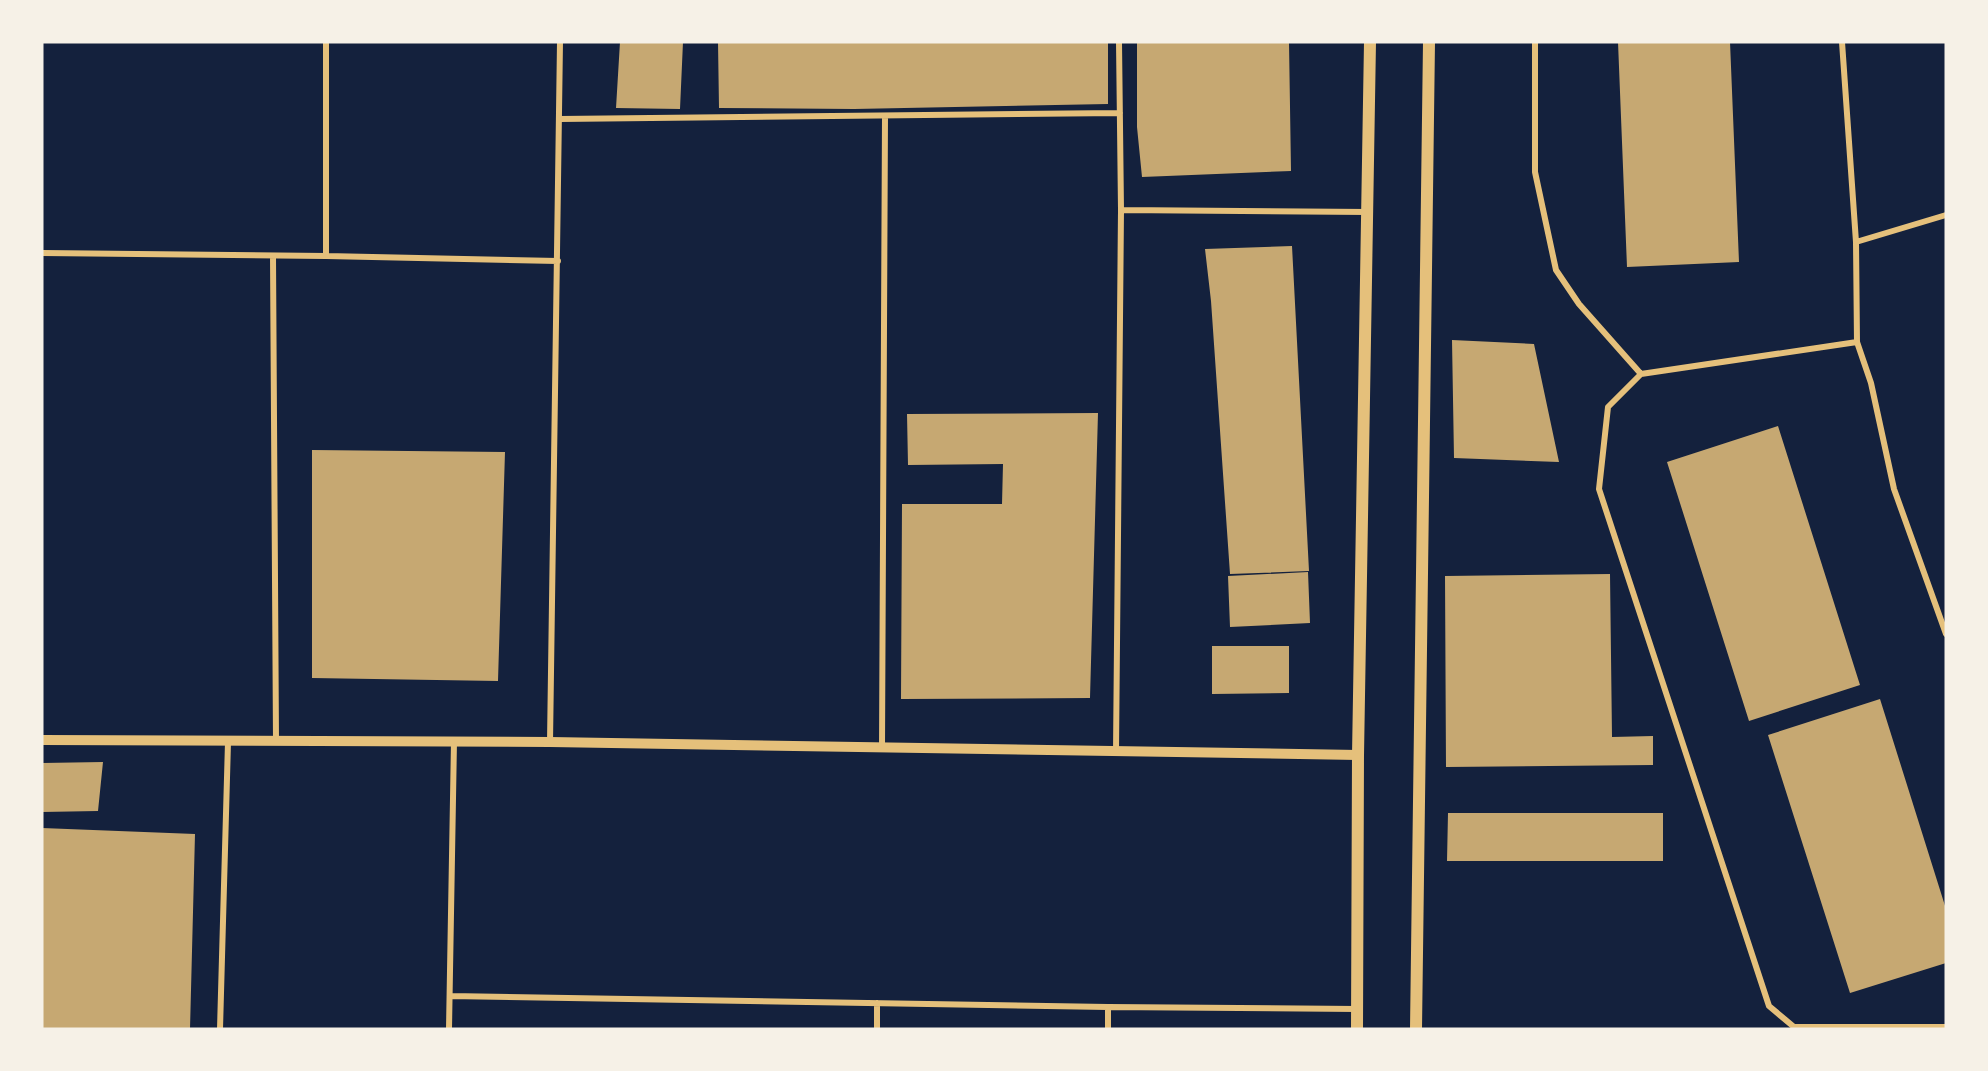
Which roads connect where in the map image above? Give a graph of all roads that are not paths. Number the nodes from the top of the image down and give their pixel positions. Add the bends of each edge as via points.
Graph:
1 (326, 42) edge
2 (560, 42) edge
3 (1119, 42) edge
4 (1370, 42) edge
5 (1429, 42) edge
6 (1535, 42) edge
7 (1842, 42) edge
8 (1120, 113) junction
9 (885, 116) junction
10 (560, 119) junction
11 (1121, 210) junction
12 (1368, 213) junction
13 (1946, 215) edge
14 (1856, 242) junction
15 (42, 253) edge
16 (326, 255) junction
17 (273, 256) junction
18 (558, 261) junction
19 (1857, 342) junction
20 (1641, 374) junction
21 (1946, 634) edge
22 (42, 740) edge
23 (454, 741) junction
24 (228, 742) junction
25 (276, 742) junction
26 (549, 742) junction
27 (882, 749) junction
28 (1116, 752) junction
29 (1358, 755) junction
30 (450, 996) junction
31 (877, 1003) junction
32 (1108, 1007) junction
33 (1357, 1009) junction
34 (1946, 1027) edge
35 (220, 1029) edge
36 (449, 1029) edge
37 (877, 1029) edge
38 (1108, 1029) edge
39 (1357, 1029) edge
40 (1416, 1029) edge

1 - 16 street
2 - 10 street
3 - 8 street
4 - 12 main road
5 - 40 main road
6 - 20 street via 1535,172 1556,270 1579,304
7 - 14 street
8 - 9 street
8 - 11 street
9 - 10 street
9 - 27 street
10 - 18 street
11 - 12 street
11 - 28 street
12 - 29 main road
13 - 14 street
14 - 19 street
15 - 17 street
16 - 17 street
16 - 18 street
17 - 25 street
18 - 26 street
19 - 20 street
19 - 21 street via 1871,383 1894,489
20 - 34 street via 1608,407 1599,489 1769,1006 1794,1027
22 - 24 street
23 - 25 street
23 - 26 street
23 - 30 street
24 - 25 street
24 - 35 street
26 - 27 street
27 - 28 street
28 - 29 street
29 - 33 main road
30 - 31 street
30 - 36 street
31 - 32 street
31 - 37 street
32 - 33 street
32 - 38 street
33 - 39 main road

